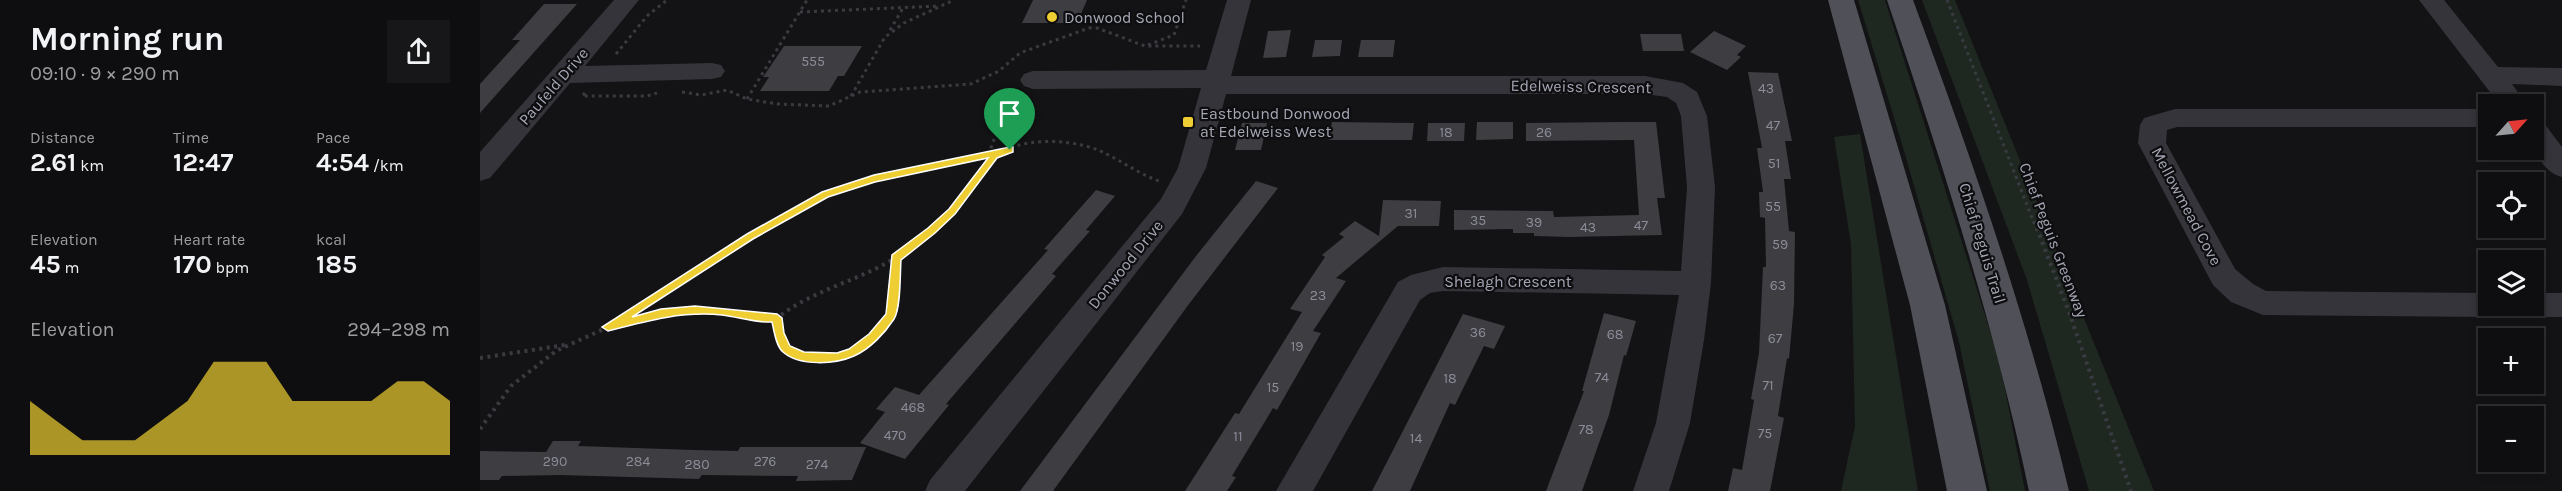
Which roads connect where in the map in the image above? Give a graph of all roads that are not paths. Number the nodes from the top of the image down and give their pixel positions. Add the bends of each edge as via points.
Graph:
1 (627, 0) edge
2 (1239, 0) edge
3 (1841, 0) edge
4 (1900, 0) edge
5 (2431, 0) edge
6 (712, 71) dead end
7 (562, 75) junction
8 (2490, 75) junction
9 (2562, 77) edge
10 (1033, 80) dead end
11 (1216, 82) junction
12 (2505, 94) edge
13 (2478, 118) edge
14 (2544, 143) edge
15 (2562, 166) edge
16 (480, 171) edge
17 (1696, 283) junction
18 (2478, 305) edge
19 (2544, 305) edge
20 (2562, 305) edge
21 (943, 491) edge
22 (1294, 491) edge
23 (1651, 491) edge
24 (1967, 491) edge
25 (2049, 491) edge

1 - 7 street, Paufeld Drive
2 - 11 street, Donwood Drive
3 - 24 main road via 1919,276
4 - 25 main road, Chief Peguis Trail via 1980,228 2014,345
5 - 8 street
6 - 7 street
7 - 16 street, Paufeld Drive
8 - 9 street
8 - 12 street
10 - 11 street, Edelweiss Crescent
11 - 17 street, Edelweiss Crescent via 1644,85 1674,89 1688,98 1694,116 1701,187
11 - 21 street, Donwood Drive via 1192,168 1172,206
13 - 18 street, Mellowmead Cove via 2175,118 2154,125 2152,143 2224,277 2241,293 2263,303
14 - 15 street
17 - 22 street, Shelagh Crescent via 1443,279 1422,283 1408,291
17 - 23 street, Edelweiss Crescent via 1673,423
19 - 20 street

